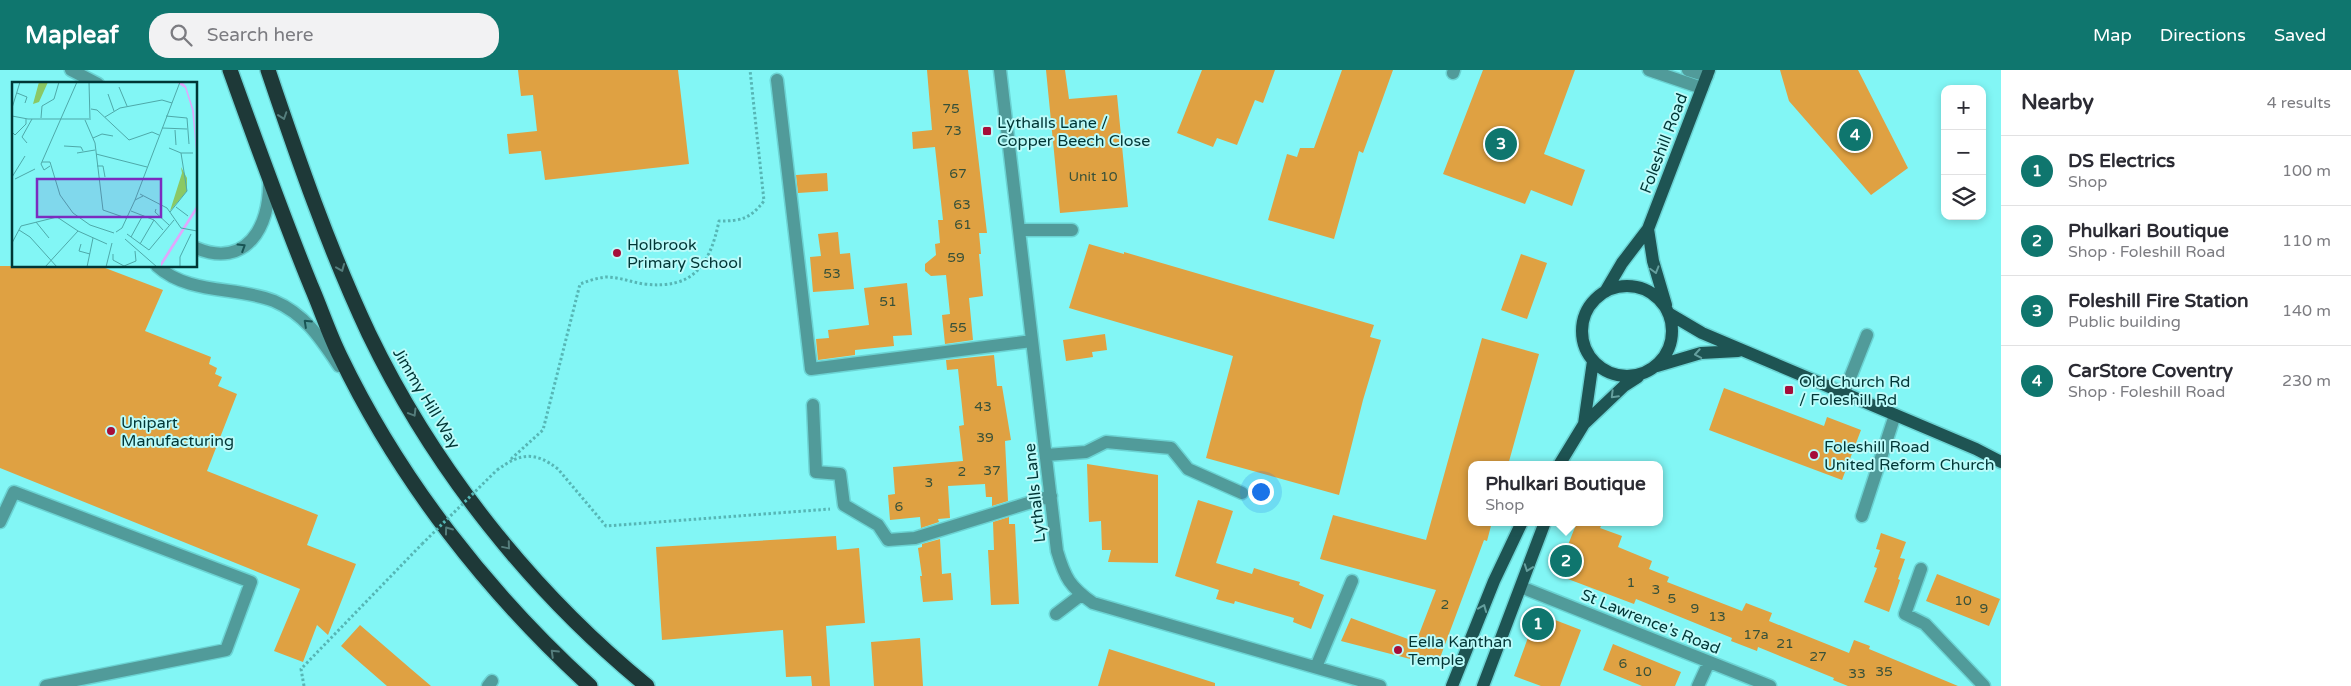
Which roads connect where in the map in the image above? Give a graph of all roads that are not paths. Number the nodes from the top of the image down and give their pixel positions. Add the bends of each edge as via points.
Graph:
1 (71, 70) edge
2 (230, 70) edge
3 (268, 70) edge
4 (1000, 70) edge
5 (1649, 70) edge
6 (1688, 70) edge
7 (1706, 78) edge
8 (778, 80) dead end
9 (94, 82) edge
10 (268, 175) junction
11 (1648, 229) junction
12 (1019, 230) junction
13 (1072, 230) dead end
14 (198, 249) edge
15 (160, 268) edge
16 (1605, 292) junction
17 (1668, 312) junction
18 (1867, 335) dead end
19 (1032, 341) junction
20 (1745, 351) junction
21 (1593, 361) junction
22 (1651, 369) junction
23 (1844, 393) junction
24 (814, 405) dead end
25 (1895, 415) junction
26 (374, 420) junction
27 (1584, 424) junction
28 (1046, 455) junction
29 (1562, 461) edge
30 (2001, 462) edge
31 (1242, 493) dead end
32 (1051, 496) junction
33 (1862, 516) dead end
34 (0, 522) edge
35 (1520, 526) edge
36 (1544, 526) edge
37 (1921, 569) dead end
38 (1352, 581) dead end
39 (1521, 587) junction
40 (1081, 595) junction
41 (1056, 614) dead end
42 (1709, 662) junction
43 (1316, 668) junction
44 (46, 686) edge
45 (590, 686) edge
46 (647, 686) edge
47 (1380, 686) edge
48 (1452, 686) edge
49 (1483, 686) edge
50 (1698, 686) edge
51 (1770, 686) edge
52 (1984, 686) edge

1 - 9 street
2 - 10 highway
3 -> 46 highway, Jimmy Hill Way via 344,276 370,335 431,443 474,506 535,580 584,630
4 - 12 street, Lythalls Lane
5 - 7 street
6 - 7 street
7 - 11 main road, Foleshill Road
8 - 19 street via 811,368
14 -> 10 street via 224,254 251,241 266,214
10 - 26 highway via 339,356
11 - 16 main road, Foleshill Road
11 -> 17 main road, Foleshill Road via 1653,262
12 - 13 street
12 - 19 street, Lythalls Lane
26 -> 15 street via 318,334 303,319 275,301 199,286 172,277
16 - 17 main road via 1631,286 1649,292
16 - 21 main road via 1590,306 1584,318 1582,334
17 - 20 main road via 1702,333
17 - 22 main road via 1672,330 1669,348
18 - 23 street
19 - 28 street, Lythalls Lane
20 -> 22 main road via 1701,353
20 - 23 main road
21 - 22 main road via 1608,372 1624,376 1635,376
21 - 27 main road
22 -> 27 main road via 1624,386
23 - 25 main road
24 - 32 street via 816,472 840,474 844,505 878,525 888,540 915,538
25 - 30 main road
25 - 33 street
45 -> 26 highway via 536,635 452,536
27 - 29 main road
28 - 31 street via 1086,452 1106,442 1171,448 1188,469
28 - 32 street, Lythalls Lane
32 - 40 street, Lythalls Lane via 1057,551 1063,573
34 - 44 street via 14,492 251,582 226,650
48 -> 35 main road
36 -> 39 main road
37 - 52 street via 1905,614 1925,624
38 - 43 street
39 - 42 street, St Lawrence's Road
39 - 49 main road
40 - 41 street
40 - 43 street, Lythalls Lane via 1094,603
42 - 50 street
42 - 51 street, St Lawrence's Road
43 - 47 street, Lythalls Lane

